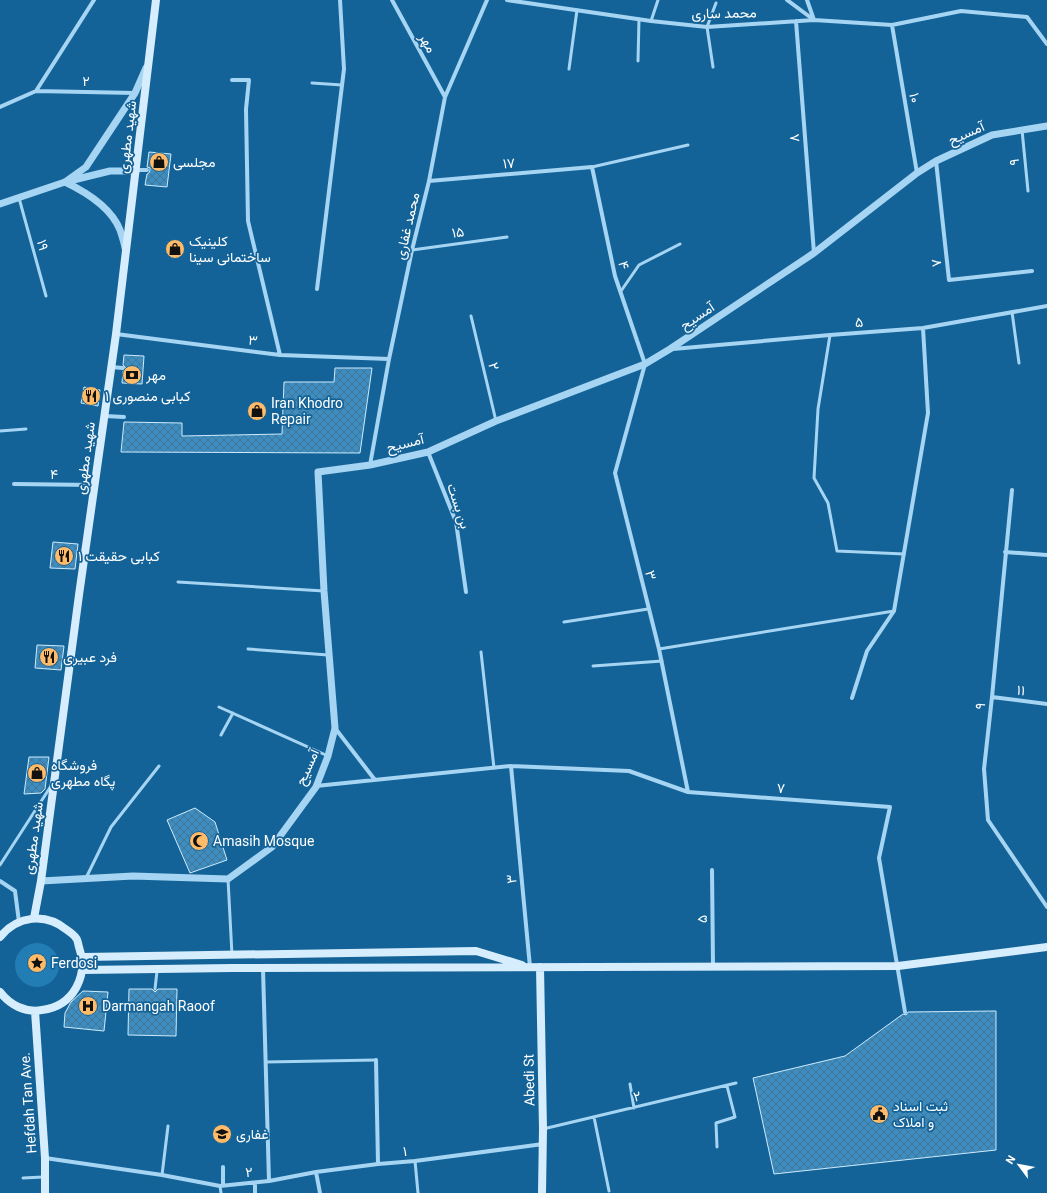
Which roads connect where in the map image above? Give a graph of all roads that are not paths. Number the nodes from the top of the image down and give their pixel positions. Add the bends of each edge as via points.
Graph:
1 (94, 0) edge
2 (156, 0) edge
3 (340, 0) edge
4 (392, 0) edge
5 (487, 0) edge
6 (507, 0) edge
7 (658, 0) edge
8 (787, 0) edge
9 (807, 0) edge
10 (716, 2) dead end
11 (577, 10) junction
12 (639, 19) junction
13 (814, 20) junction
14 (651, 21) junction
15 (796, 21) junction
16 (892, 25) junction
17 (707, 27) junction
18 (1047, 44) edge
19 (638, 61) dead end
20 (148, 63) junction
21 (713, 67) dead end
22 (568, 69) dead end
23 (232, 80) dead end
24 (312, 83) dead end
25 (342, 85) junction
26 (36, 91) junction
27 (135, 93) junction
28 (445, 97) junction
29 (0, 107) edge
30 (1047, 126) edge
31 (1022, 130) junction
32 (688, 145) dead end
33 (936, 161) junction
34 (592, 167) junction
35 (136, 170) junction
36 (147, 170) dead end
37 (917, 174) junction
38 (429, 181) junction
39 (65, 182) junction
40 (1028, 191) dead end
41 (19, 198) junction
42 (0, 204) edge
43 (507, 237) dead end
44 (680, 244) dead end
45 (125, 248) junction
46 (412, 250) junction
47 (814, 253) junction
48 (1032, 271) dead end
49 (318, 289) dead end
50 (621, 291) junction
51 (46, 296) dead end
52 (1047, 306) edge
53 (1012, 312) junction
54 (471, 316) dead end
55 (923, 328) junction
56 (116, 334) junction
57 (830, 335) junction
58 (670, 350) junction
59 (280, 355) junction
60 (389, 359) junction
61 (1019, 363) dead end
62 (645, 364) junction
63 (111, 367) junction
64 (123, 368) dead end
65 (104, 416) junction
66 (124, 417) dead end
67 (496, 421) junction
68 (26, 430) dead end
69 (0, 431) edge
70 (428, 452) junction
71 (370, 465) junction
72 (14, 484) dead end
73 (94, 486) junction
74 (1012, 490) dead end
75 (1005, 552) junction
76 (904, 554) junction
77 (1047, 555) edge
78 (178, 582) dead end
79 (324, 591) junction
80 (466, 592) dead end
81 (648, 609) junction
82 (894, 611) junction
83 (564, 622) dead end
84 (248, 649) dead end
85 (659, 649) junction
86 (481, 652) dead end
87 (328, 655) junction
88 (662, 661) junction
89 (593, 666) dead end
90 (852, 698) dead end
91 (992, 698) junction
92 (1047, 704) edge
93 (219, 707) dead end
94 (233, 713) junction
95 (335, 728) junction
96 (221, 735) dead end
97 (328, 756) junction
98 (159, 766) dead end
99 (511, 766) junction
100 (494, 768) junction
101 (375, 780) junction
102 (54, 782) junction
103 (316, 786) junction
104 (688, 792) junction
105 (0, 865) edge
106 (712, 870) dead end
107 (86, 878) junction
108 (228, 879) junction
109 (0, 881) edge
110 (41, 881) junction
111 (1047, 907) edge
112 (34, 918) junction
113 (19, 922) junction
114 (0, 937) edge
115 (1047, 947) edge
116 (232, 955) junction
117 (83, 957) junction
118 (898, 966) junction
119 (530, 967) junction
120 (540, 967) junction
121 (713, 967) junction
122 (157, 969) junction
123 (263, 969) junction
124 (83, 970) junction
125 (155, 989) dead end
126 (1, 994) edge
127 (36, 1011) junction
128 (905, 1012) dead end
129 (376, 1060) joint
130 (266, 1062) junction
131 (736, 1083) dead end
132 (630, 1084) dead end
133 (727, 1086) junction
134 (634, 1108) junction
135 (594, 1117) junction
136 (168, 1126) dead end
137 (543, 1129) junction
138 (544, 1144) junction
139 (717, 1147) dead end
140 (45, 1158) junction
141 (415, 1161) junction
142 (378, 1164) junction
143 (223, 1167) dead end
144 (316, 1172) junction
145 (162, 1175) junction
146 (45, 1177) junction
147 (23, 1178) dead end
148 (268, 1181) junction
149 (255, 1183) junction
150 (222, 1185) junction
151 (609, 1192) dead end
152 (45, 1193) edge
153 (221, 1193) edge
154 (255, 1193) edge
155 (320, 1193) edge
156 (418, 1193) edge
157 (542, 1193) edge

1 - 26 street
2 - 20 main road, شهید مطهری
3 - 25 street via 344,69
4 - 28 street, مهر
5 - 28 street, محمد غفاری
6 - 11 street, محمد ساری
7 - 14 lane
8 - 13 street
9 - 13 street
10 - 17 lane
11 - 12 street, محمد ساری
11 - 22 lane
12 - 14 street, محمد ساری
12 - 19 lane
13 - 15 street, محمد ساری
13 - 16 street, محمد ساری
14 - 17 street, محمد ساری
15 - 17 street, محمد ساری
15 - 47 street, ۸
16 - 18 street, محمد ساری via 962,11 1027,17
16 - 37 street, ۱۰
17 - 21 lane
20 - 27 street
20 - 35 main road, شهید مطهری
23 - 59 street via 249,80 246,109 248,221
24 - 25 lane
25 - 49 street
26 - 27 street, ۲
26 - 29 street
27 - 39 street via 86,167
28 - 38 street, محمد غفاری
30 - 31 street, آمسیح
31 - 33 street, آمسیح via 992,135
31 - 40 lane, ۹
32 - 34 lane
33 - 37 street, آمسیح
33 - 48 street, ۷ via 949,280
34 - 38 street, ۱۷
34 - 50 street, ۴ via 615,276
35 - 36 street
35 - 39 street via 110,171
35 - 45 main road, شهید مطهری
37 - 47 street, آمسیح
38 - 46 street, محمد غفاری
39 - 41 street
39 - 45 street via 90,195 108,212 120,229
41 - 42 street
41 - 51 lane, ۱۹
43 - 46 lane, ۱۵
44 - 50 lane via 640,265
45 - 56 main road, شهید مطهری
46 - 60 street, محمد غفاری
47 - 58 street, آمسیح
50 - 62 street, ۴
52 - 53 street, ۵
53 - 55 street, ۵
53 - 61 lane
54 - 67 lane, ۲
55 - 57 street, ۵
55 - 76 street via 928,413
56 - 59 street, ۳
56 - 63 main road, شهید مطهری
57 - 58 street, ۵
57 - 76 lane via 818,409 814,478 828,503 837,552
58 - 62 street, آمسیح
59 - 60 street, ۳
60 - 71 street, محمد غفاری
62 - 67 street, آمسیح
62 - 81 street, ۳ via 614,473
63 - 64 street
63 - 65 main road, شهید مطهری
65 - 66 street
65 - 73 main road, شهید مطهری
67 - 70 street, آمسیح
68 - 69 lane
70 - 71 street, آمسیح
70 - 80 street, بن بست via 456,522
71 - 79 street, آمسیح via 318,472
72 - 73 street, ۴
73 - 102 main road, شهید مطهری
74 - 75 street, ۹
75 - 77 street
75 - 91 street, ۹
76 - 82 street
78 - 79 lane
79 - 87 street, آمسیح
81 - 83 lane
81 - 85 street, ۳
82 - 85 lane
82 - 90 street via 867,650
84 - 87 lane
85 - 88 street, ۳
86 - 100 lane
87 - 95 street, آمسیح
88 - 89 lane
88 - 104 street, ۳
91 - 92 street, ۱۱
91 - 111 street, ۹ via 984,769 988,820
93 - 94 lane
94 - 96 lane
94 - 97 lane
95 - 97 street, آمسیح
95 - 101 street
97 - 103 street, آمسیح
98 - 107 lane via 111,827
99 - 100 street, ۷
99 - 104 street, ۷ via 628,771
99 - 119 street, ۳
100 - 101 street, ۷
101 - 103 street, ۷
102 - 105 lane
102 - 110 main road, شهید مطهری
103 - 108 street, آمسیح via 272,848
104 - 118 street, ۷ via 890,808 879,858
106 - 121 street, ۵
107 - 108 street via 133,876
107 - 110 street
108 - 116 lane
109 - 113 street via 15,890
110 - 112 main road, شهید مطهری
112 - 113 main road
112 - 117 main road via 60,924 76,938
113 - 114 main road
115 - 118 main road
116 - 117 main road
116 - 119 main road via 476,951
117 - 124 main road
118 - 121 main road
118 - 128 street
119 - 120 main road
119 - 123 main road
120 - 121 main road
120 - 137 main road, Abedi St
122 - 123 main road
122 - 124 main road
122 - 125 lane
123 - 130 street, ۲
124 - 127 main road via 71,998 49,1010
126 - 127 main road via 20,1008
127 - 140 main road, Hefdah Tan Ave.
129 - 130 lane
129 - 142 street
130 - 148 street, ۲
131 - 133 lane, ۲
132 - 134 lane
133 - 134 lane, ۲
133 - 139 lane via 735,1117 716,1123
134 - 135 lane, ۲
135 - 137 lane, ۲
135 - 151 lane
136 - 145 lane
137 - 138 main road, Abedi St
138 - 141 street, ۱
138 - 157 main road, Abedi St
140 - 145 street, ۲
140 - 146 main road, Hefdah Tan Ave.
141 - 142 street, ۱
141 - 156 lane
142 - 144 street, ۱
143 - 150 street
144 - 148 street, ۱
144 - 155 street
145 - 150 street, ۲
146 - 147 lane
146 - 152 main road, Hefdah Tan Ave.
148 - 149 street, ۲
149 - 150 street, ۲
149 - 154 street
150 - 153 lane

